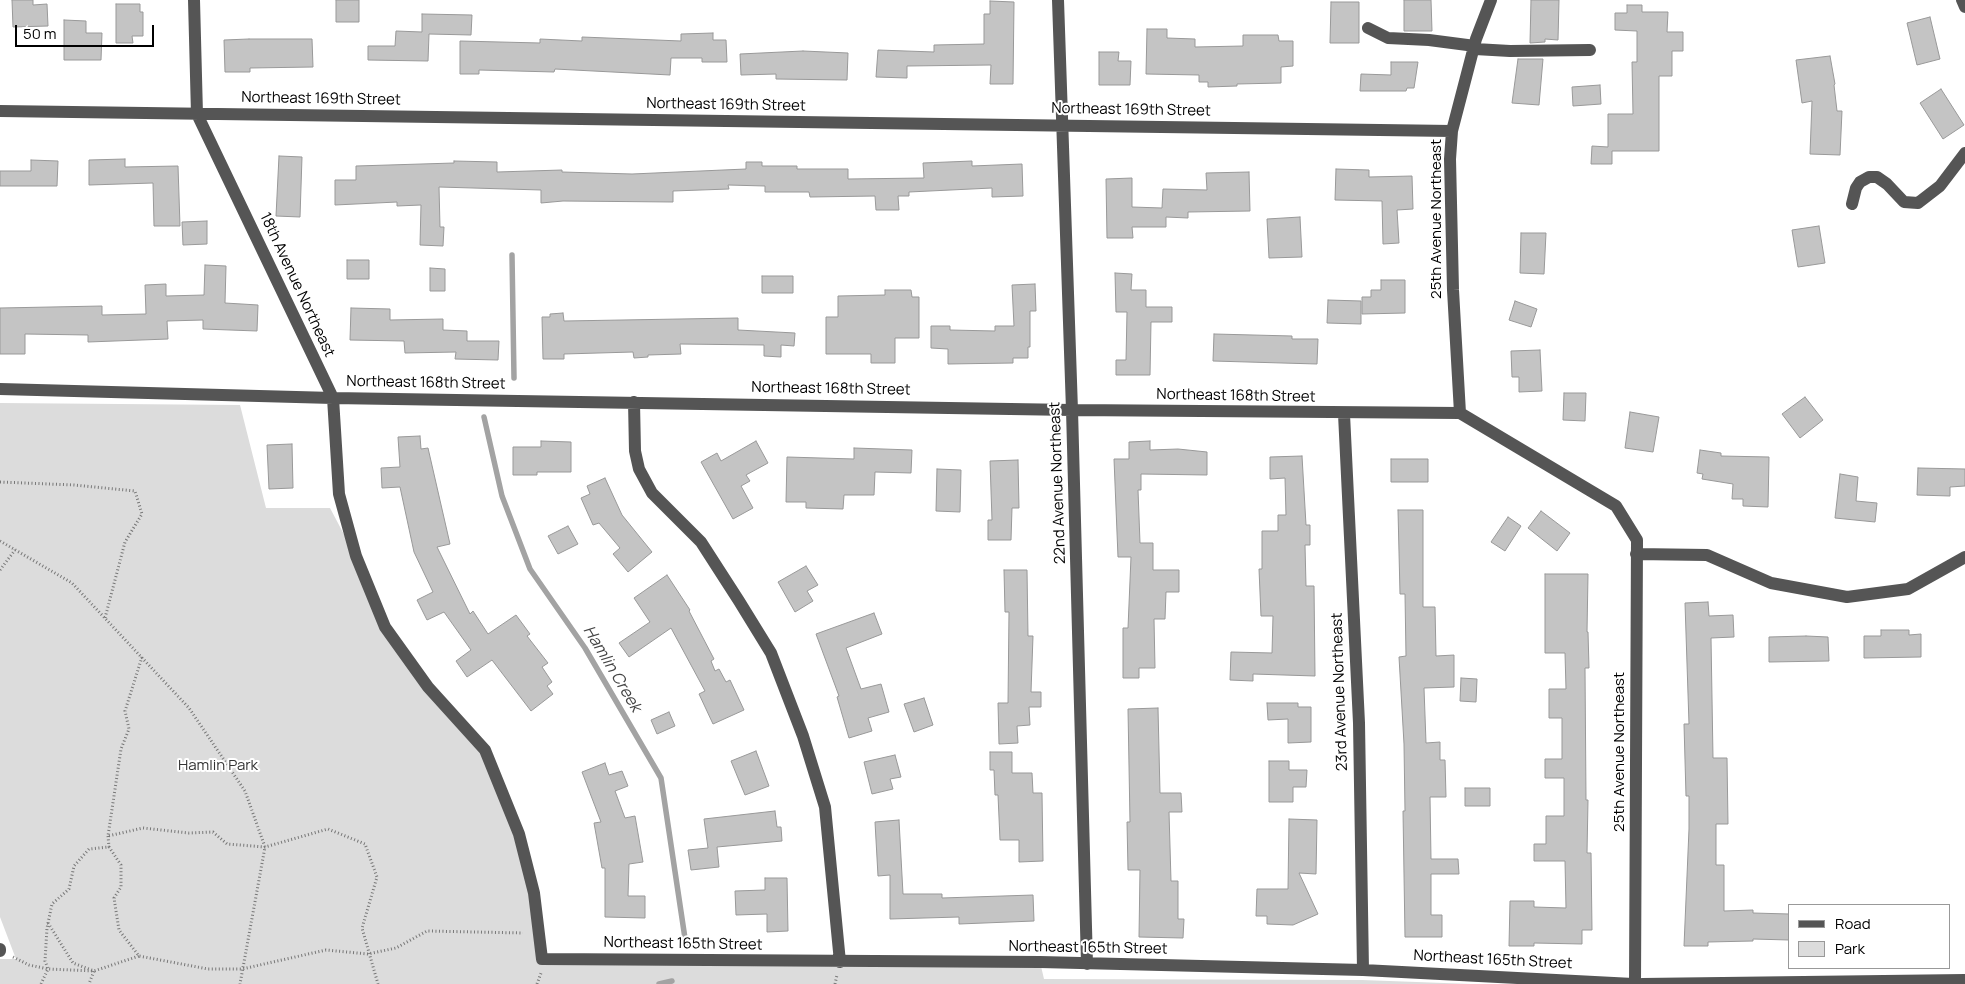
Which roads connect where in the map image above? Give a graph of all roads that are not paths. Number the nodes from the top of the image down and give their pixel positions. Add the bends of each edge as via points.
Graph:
1 (194, 0) edge
2 (1058, 0) edge
3 (1491, 0) edge
4 (1962, 0) edge
5 (1965, 7) edge
6 (1368, 28) dead end
7 (1475, 47) junction
8 (1590, 50) dead end
9 (0, 111) edge
10 (197, 114) junction
11 (1063, 126) junction
12 (1452, 131) junction
13 (1965, 153) edge
14 (1852, 204) dead end
15 (0, 389) edge
16 (332, 398) junction
17 (634, 402) junction
18 (1072, 410) junction
19 (1460, 413) junction
20 (1344, 414) junction
21 (1636, 554) junction
22 (1965, 557) edge
23 (542, 959) joint
24 (840, 962) junction
25 (1087, 964) junction
26 (1362, 970) junction
27 (1965, 980) edge
28 (1634, 984) edge
29 (1642, 984) edge

1 - 10 street, 18th Avenue Northeast
2 - 11 street, 22nd Avenue Northeast
3 - 7 street, 25th Avenue Northeast
4 - 5 street
6 - 7 street via 1388,38
7 - 8 street via 1510,51
7 - 12 street, 25th Avenue Northeast
9 - 10 street, Northeast 169th Street
10 - 11 street, Northeast 169th Street
10 - 16 street, 18th Avenue Northeast
11 - 12 street, Northeast 169th Street
11 - 18 street, 22nd Avenue Northeast
12 - 19 street, 25th Avenue Northeast via 1452,281
13 - 14 street via 1940,186 1918,203 1904,202 1887,184 1877,177 1869,177 1856,188
15 - 16 street, Northeast 168th Street
16 - 17 street, Northeast 168th Street
16 - 23 street, 18th Avenue Northeast via 339,494 356,556 385,627 428,687 484,750 519,834 533,889
17 - 18 street, Northeast 168th Street
17 - 24 street via 635,451 639,469 652,493 701,542 771,653 803,736 825,807
18 - 20 street, Northeast 168th Street
18 - 25 street, 22nd Avenue Northeast
19 - 20 street, Northeast 168th Street
19 - 21 street, 25th Avenue Northeast via 1616,506 1637,540
20 - 26 street, 23rd Avenue Northeast via 1359,723
21 - 22 street via 1707,555 1772,583 1847,597 1908,589
21 - 28 street, 25th Avenue Northeast
23 - 24 street, Northeast 165th Street
24 - 25 street, Northeast 165th Street
25 - 26 street, Northeast 165th Street
26 - 28 street, Northeast 165th Street
27 - 29 street

